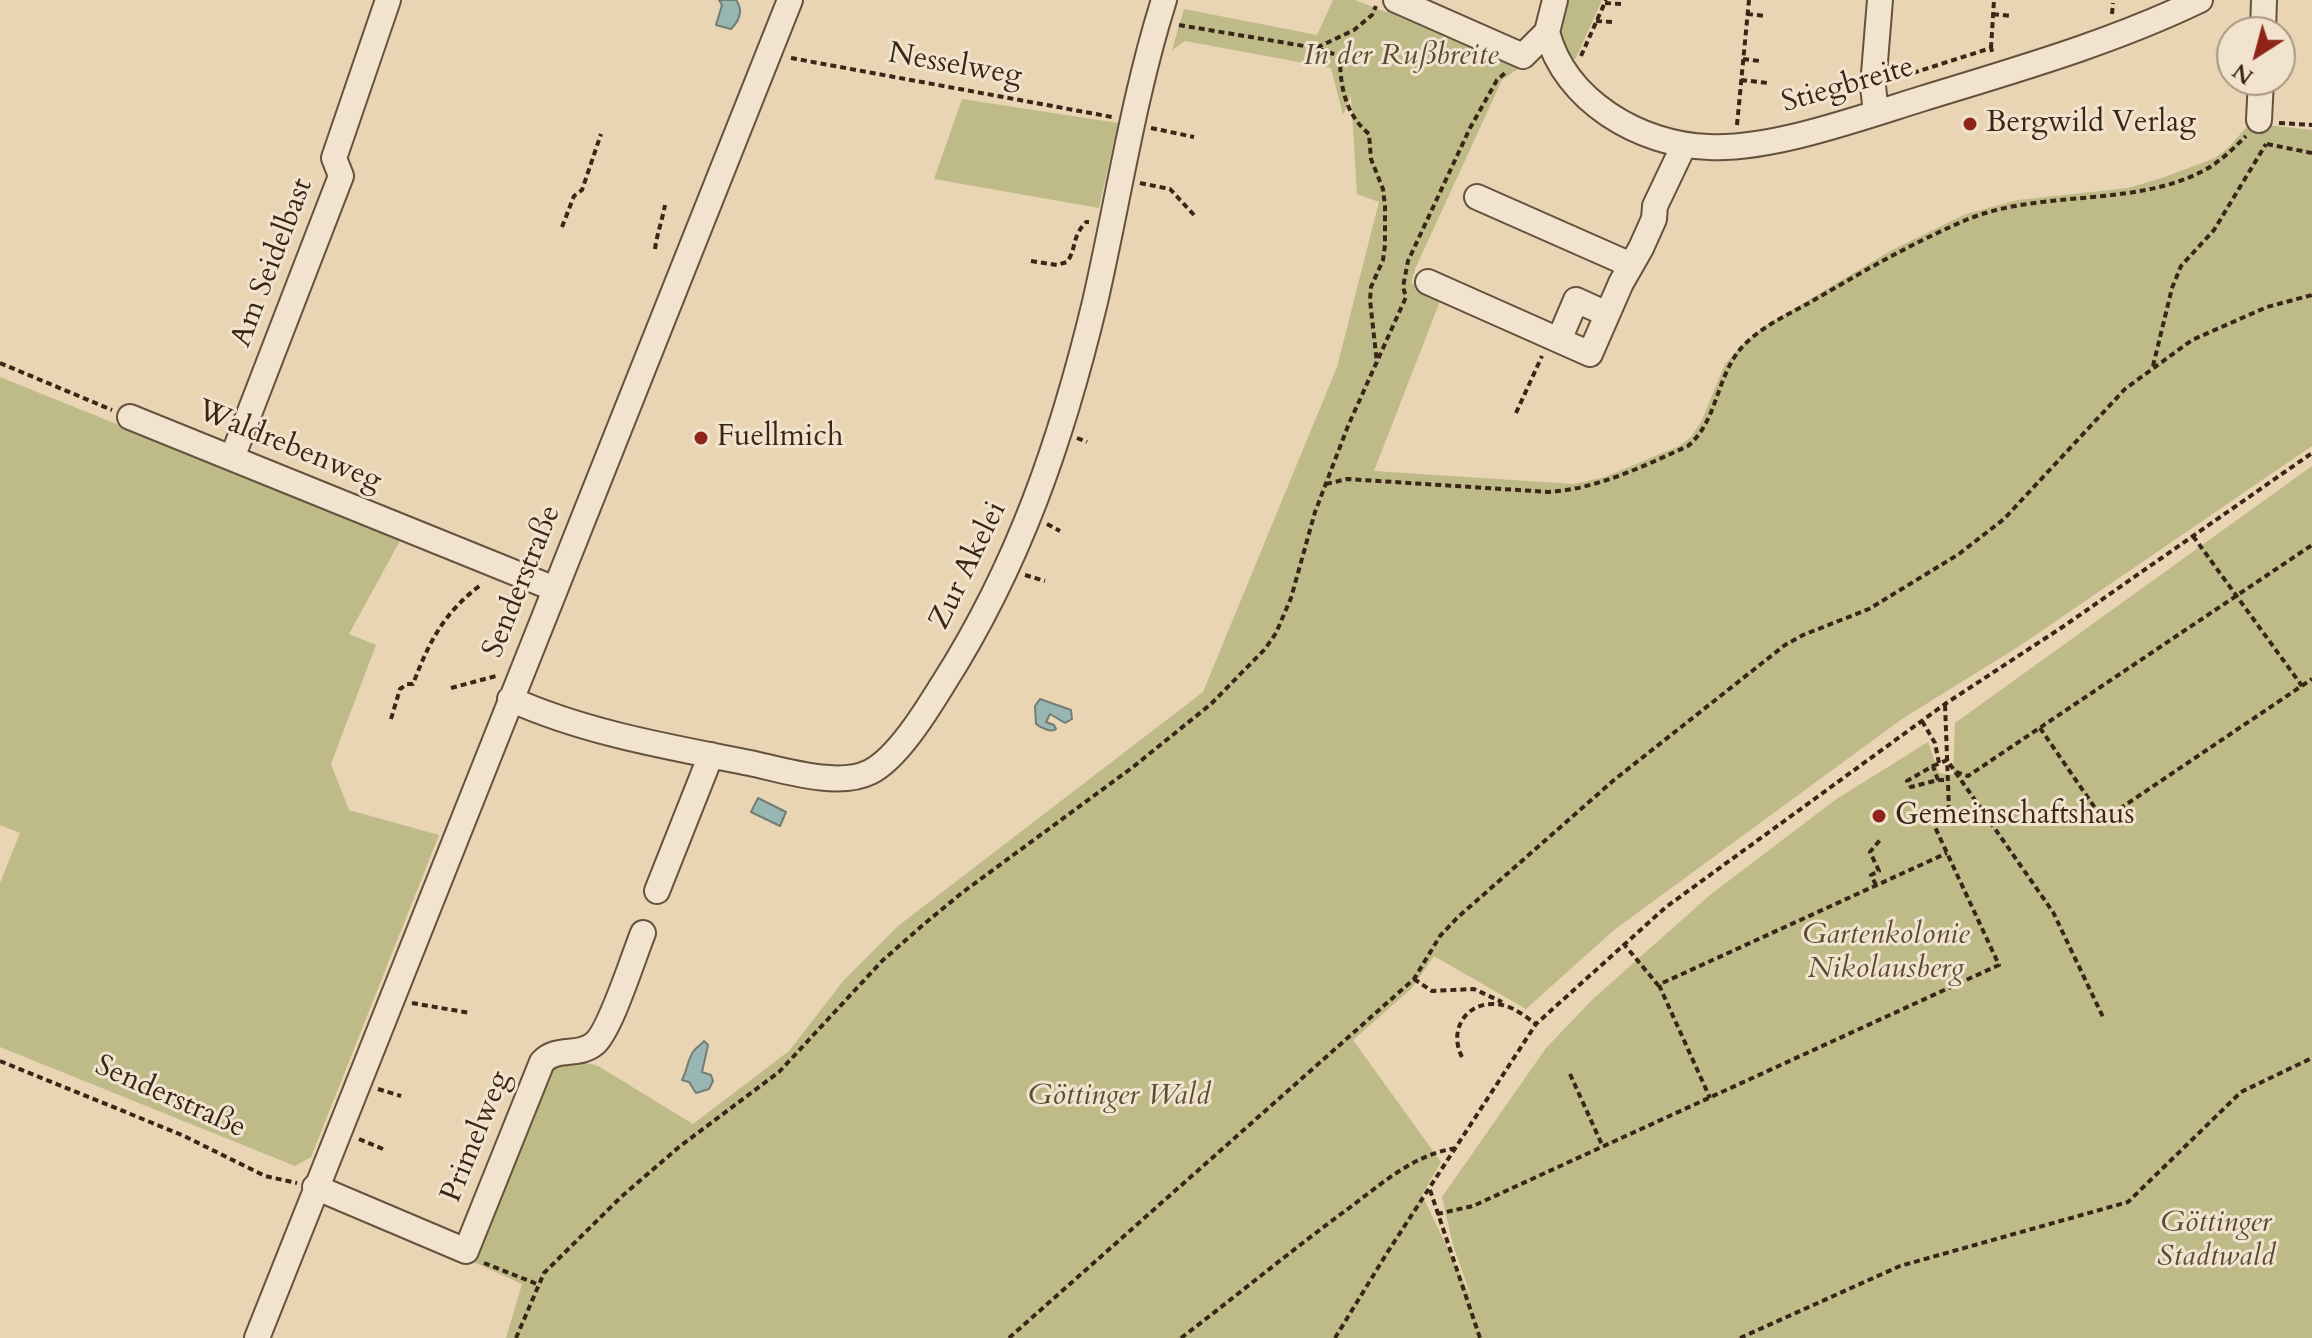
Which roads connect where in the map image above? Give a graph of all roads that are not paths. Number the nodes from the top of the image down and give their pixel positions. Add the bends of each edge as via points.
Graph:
1 (388, 0) edge
2 (790, 0) edge
3 (1396, 0) edge
4 (1555, 0) edge
5 (1880, 0) edge
6 (2200, 0) edge
7 (1161, 10) edge
8 (1547, 32) junction
9 (2260, 96) edge
10 (1876, 113) junction
11 (2257, 134) road end
12 (1684, 145) junction
13 (1477, 197) dead end
14 (1631, 265) junction
15 (1428, 282) dead end
16 (1607, 314) junction
17 (1557, 339) junction
18 (130, 417) road end
19 (232, 458) junction
20 (555, 589) junction
21 (510, 699) junction
22 (711, 755) junction
23 (657, 891) dead end
24 (643, 933) dead end
25 (315, 1187) junction
26 (257, 1338) edge

1 - 19 street, Am Seidelbast via 334,158 341,176
2 - 20 street, Senderstraße
3 - 8 street via 1523,56
4 - 8 street
5 - 10 street
6 - 10 street, Stiegbreite via 2098,42
7 - 22 street, Zur Akelei via 1066,411 1020,542 967,646 902,742 870,772 856,777 813,775
8 - 12 street, Stiegbreite via 1559,64 1602,110 1622,123
9 - 11 street
10 - 12 street, Stiegbreite via 1735,147
12 - 14 street
13 - 14 street
14 - 16 street
15 - 17 street
16 - 17 street via 1576,300
16 - 17 street via 1590,354
18 - 19 street, Waldrebenweg
19 - 20 street, Waldrebenweg
20 - 21 street, Senderstraße
21 - 22 street, Zur Akelei via 596,729
21 - 25 street, Senderstraße
22 - 23 street
24 - 25 street, Primelweg via 598,1040 542,1062 466,1251
25 - 26 street, Senderstraße

